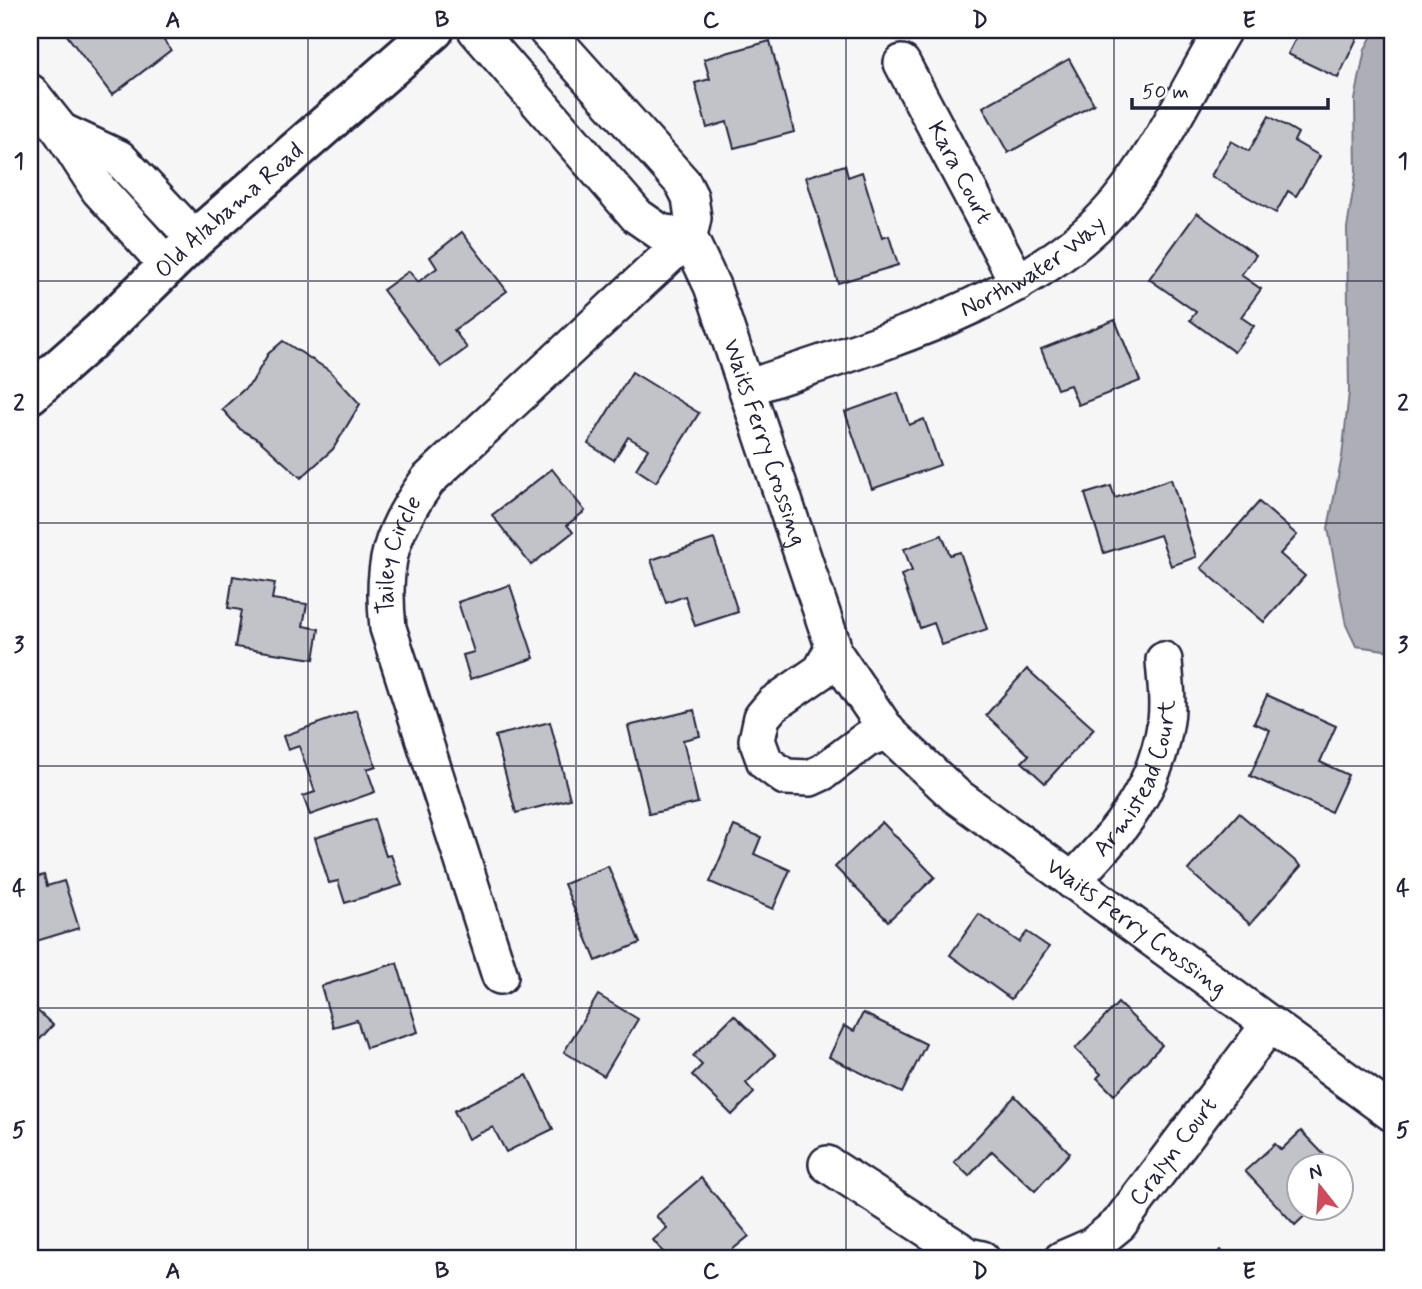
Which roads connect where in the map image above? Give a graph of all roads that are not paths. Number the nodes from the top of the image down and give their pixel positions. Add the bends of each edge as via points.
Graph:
1 (434, 30) edge
2 (477, 30) edge
3 (546, 30) edge
4 (1223, 30) edge
5 (902, 63) dead end
6 (30, 92) edge
7 (61, 131) junction
8 (689, 237) junction
9 (195, 239) junction
10 (168, 265) junction
11 (1018, 283) junction
12 (747, 388) junction
13 (30, 394) edge
14 (832, 650) junction
15 (1164, 660) dead end
16 (888, 732) junction
17 (1072, 881) junction
18 (500, 976) dead end
19 (1269, 1025) junction
20 (1392, 1113) edge
21 (827, 1164) dead end
22 (982, 1259) edge
23 (1062, 1259) edge

1 - 9 main road, Old Alabama Road
2 - 8 street via 637,216 660,232
3 - 8 street, Waits Ferry Crossing via 683,183 693,218
4 - 11 street, Northwater Way via 1118,202 1093,228
5 - 11 street, Kara Court
6 - 7 street
7 - 9 street via 119,158
7 - 10 street via 99,190
8 - 12 street, Waits Ferry Crossing via 712,286
8 - 18 street, Tailey Circle via 428,481 404,513 388,551 384,588 388,628
9 - 10 main road, Old Alabama Road
10 - 13 main road, Old Alabama Road
11 - 12 street, Northwater Way via 913,331
12 - 14 street, Waits Ferry Crossing
14 - 16 street, Waits Ferry Crossing
14 - 16 street via 821,671 762,717 757,740 765,762 785,777 810,778 867,739
15 - 17 street, Armistead Court via 1167,718 1150,778 1118,833
16 - 17 street, Waits Ferry Crossing via 955,794
17 - 19 street, Waits Ferry Crossing
19 - 20 street, Waits Ferry Crossing
19 - 23 street, Cralyn Court via 1119,1224 1091,1246
21 - 22 street via 969,1256

